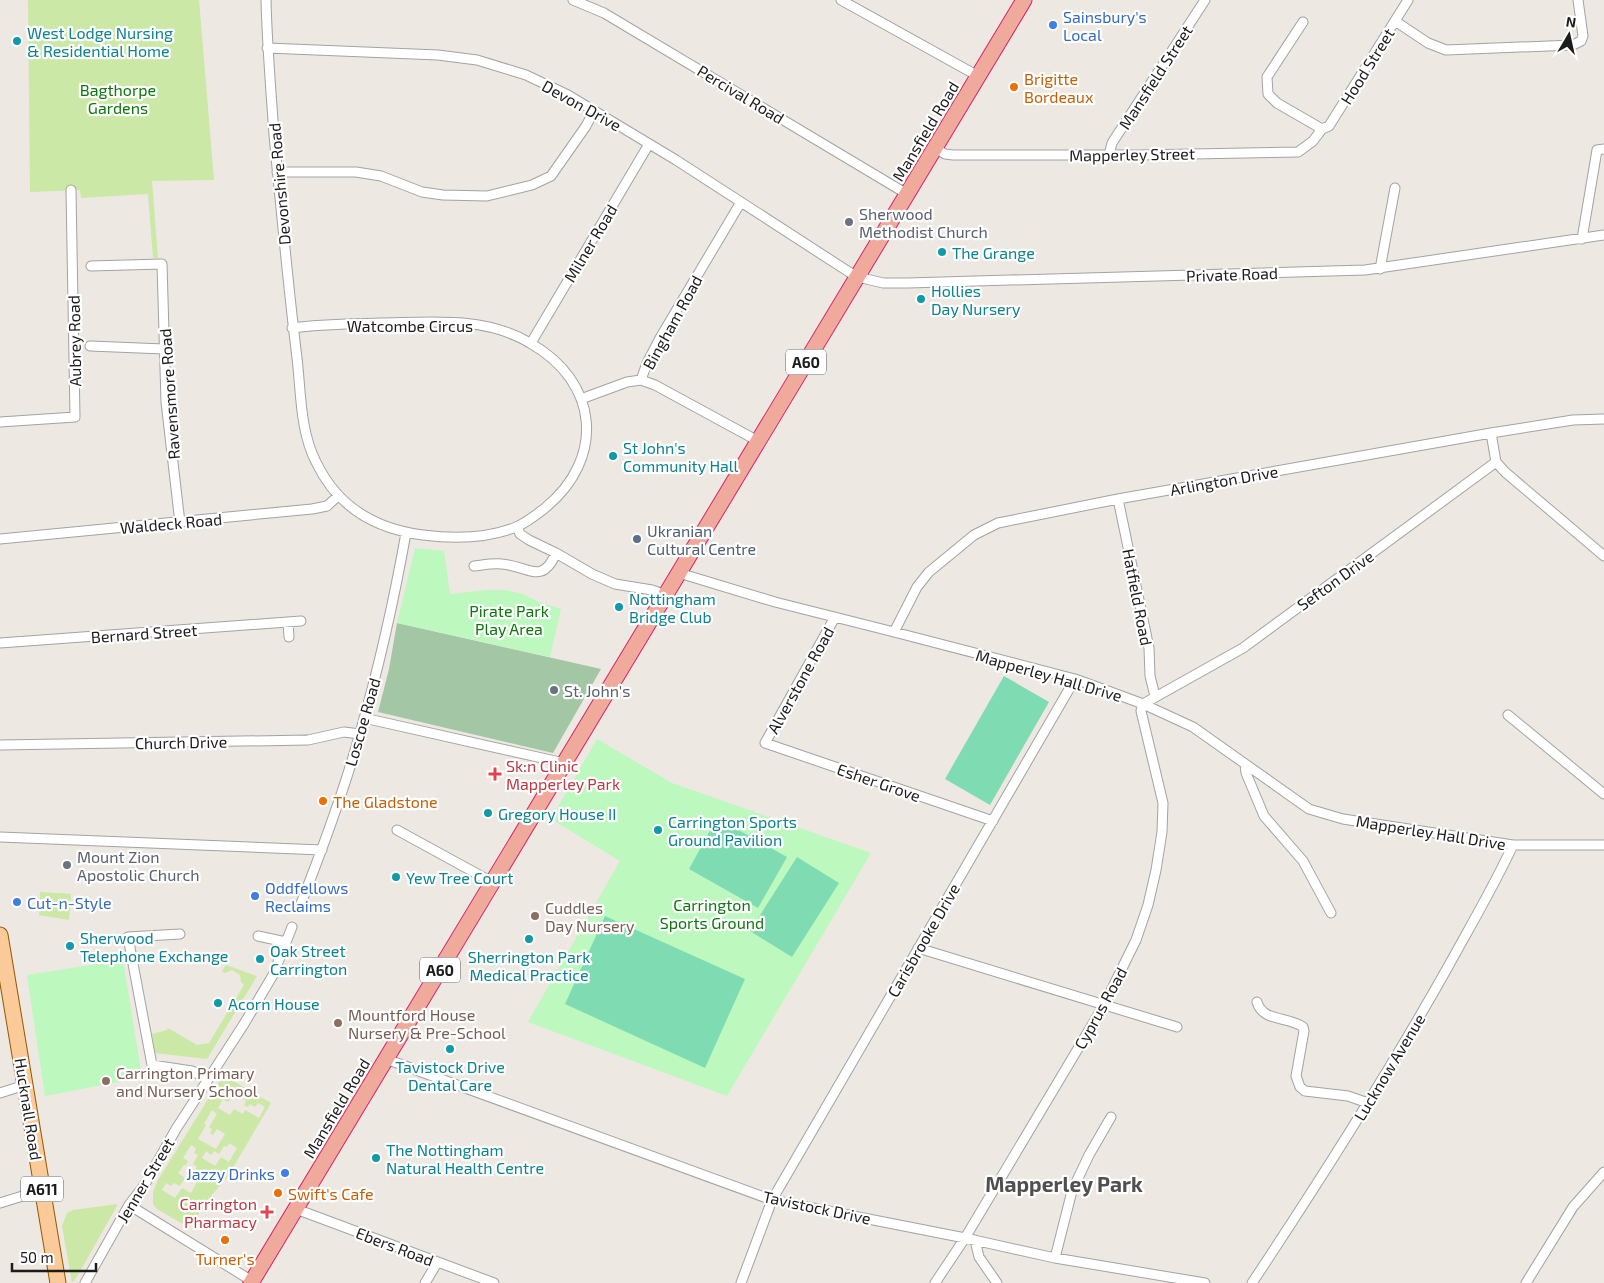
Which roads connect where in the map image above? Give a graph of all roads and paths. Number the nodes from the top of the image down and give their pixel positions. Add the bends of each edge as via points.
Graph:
1 (266, 0) edge
2 (573, 0) edge
3 (841, 0) edge
4 (1024, 0) edge
5 (1205, 0) edge
6 (1408, 0) edge
7 (1578, 0) edge
8 (1303, 22) dead end
9 (1395, 22) junction
10 (267, 48) junction
11 (978, 76) junction
12 (594, 111) junction
13 (1322, 129) junction
14 (649, 144) junction
15 (935, 148) junction
16 (1604, 149) edge
17 (1109, 155) junction
18 (277, 172) junction
19 (1395, 188) dead end
20 (71, 190) dead end
21 (908, 194) junction
22 (741, 202) junction
23 (1604, 235) edge
24 (1582, 239) junction
25 (91, 266) dead end
26 (1380, 269) junction
27 (858, 277) junction
28 (292, 328) junction
29 (531, 343) junction
30 (90, 346) dead end
31 (164, 349) junction
32 (298, 367) joint
33 (641, 380) junction
34 (581, 399) junction
35 (1604, 419) edge
36 (0, 422) edge
37 (1491, 433) junction
38 (758, 441) junction
39 (1496, 462) junction
40 (338, 496) junction
41 (1118, 499) junction
42 (180, 523) junction
43 (517, 527) junction
44 (406, 533) junction
45 (0, 539) edge
46 (556, 553) junction
47 (1604, 556) edge
48 (474, 566) dead end
49 (679, 573) junction
50 (666, 594) junction
51 (835, 617) junction
52 (301, 621) dead end
53 (288, 622) junction
54 (894, 632) junction
55 (289, 637) dead end
56 (0, 643) edge
57 (1075, 680) junction
58 (1155, 696) junction
59 (1143, 704) junction
60 (1508, 715) dead end
61 (364, 718) junction
62 (360, 734) junction
63 (765, 744) joint
64 (0, 745) edge
65 (564, 763) junction
66 (1245, 764) junction
67 (1604, 794) edge
68 (993, 822) junction
69 (397, 830) dead end
70 (0, 837) edge
71 (1513, 845) junction
72 (1604, 845) edge
73 (322, 850) junction
74 (492, 882) junction
75 (300, 906) dead end
76 (1330, 912) dead end
77 (292, 927) dead end
78 (180, 934) dead end
79 (0, 935) edge
80 (258, 936) dead end
81 (286, 942) junction
82 (918, 948) junction
83 (5, 994) edge
84 (1257, 1002) dead end
85 (1104, 1005) junction
86 (1177, 1027) dead end
87 (386, 1059) junction
88 (208, 1079) junction
89 (25, 1085) junction
90 (0, 1094) edge
91 (1368, 1103) junction
92 (1111, 1117) dead end
93 (1604, 1172) edge
94 (42, 1190) junction
95 (772, 1200) junction
96 (0, 1203) edge
97 (129, 1205) junction
98 (296, 1209) junction
99 (965, 1238) junction
100 (975, 1240) junction
101 (1055, 1258) junction
102 (437, 1263) junction
103 (252, 1282) edge
104 (58, 1283) edge
105 (84, 1283) edge
106 (425, 1283) edge
107 (494, 1283) edge
108 (742, 1283) edge
109 (935, 1283) edge
110 (996, 1283) edge
111 (1206, 1283) edge
112 (1252, 1283) edge
113 (1526, 1283) edge

1 - 10 street, Devonshire Road
2 - 21 street, Percival Road via 604,13
3 - 11 street
4 - 11 highway, Mansfield Road / A60
5 - 17 street, Mansfield Street via 1112,143
6 - 9 street, Hood Street
7 - 9 street via 1583,36 1573,45 1446,50 1428,43
8 - 13 street via 1267,77 1268,94
9 - 13 street, Hood Street via 1329,126
10 - 12 street, Devon Drive via 438,55 477,60 535,79
10 - 18 street, Devonshire Road
11 - 15 highway, Mansfield Road / A60
12 - 14 street, Devon Drive
12 - 18 street via 551,176 532,185 487,196 422,192 381,176 356,172
13 - 17 street, Mapperley Street via 1298,152
14 - 22 street, Devon Drive
14 - 29 street, Milner Road
15 - 17 street, Mapperley Street via 954,155
15 - 21 highway, Mansfield Road / A60
16 - 24 street via 1597,150
18 - 28 street, Devonshire Road
19 - 26 street
20 - 36 street, Aubrey Road via 75,417
21 - 27 highway, Mansfield Road / A60
22 - 27 street, Devon Drive
22 - 33 street, Bingham Road via 660,338
23 - 24 street, Private Road
24 - 26 street, Private Road
25 - 31 street, Ravensmore Road via 162,264
26 - 27 street, Private Road via 908,283 882,283
27 - 38 highway, Mansfield Road / A60
28 - 29 street, Watcombe Circus via 462,323 489,326
28 - 32 street, Devonshire Road
29 - 34 street, Watcombe Circus via 561,366
30 - 31 street
31 - 42 street, Ravensmore Road via 166,402
32 - 40 street, Watcombe Circus via 308,442 315,462
33 - 34 street
33 - 38 street, Bingham Road
34 - 43 street, Watcombe Circus via 587,428 579,466 555,500
35 - 37 street, Arlington Drive via 1573,420
37 - 39 street
37 - 41 street, Arlington Drive
38 - 49 highway, Mansfield Road / A60
39 - 47 street
39 - 58 street, Sefton Drive via 1243,648
40 - 42 street, Waldeck Road via 327,506 312,509
40 - 44 street, Watcombe Circus via 379,525
41 - 54 street, Arlington Drive via 998,523 974,535 929,572
41 - 58 street, Hatfield Road via 1149,648
42 - 45 street, Waldeck Road
43 - 44 street, Watcombe Circus via 484,536 446,538
43 - 46 street via 520,534
44 - 61 street, Loscoe Road via 391,612
46 - 48 street via 545,571 536,572 503,561
46 - 50 street via 615,584
49 - 50 highway, Mansfield Road / A60
49 - 51 street, Mapperley Hall Drive
50 - 65 highway, Mansfield Road / A60
51 - 54 street, Mapperley Hall Drive
51 - 63 street, Alverstone Road
52 - 53 street, Bernard Street
53 - 55 street
53 - 56 street, Bernard Street
54 - 57 street, Mapperley Hall Drive
57 - 59 street, Mapperley Hall Drive
57 - 68 street, Carisbrooke Drive
58 - 59 street, Sefton Drive
59 - 66 street, Mapperley Hall Drive via 1193,727
59 - 85 street, Cyprus Road via 1141,711 1163,803 1162,832 1148,905 1136,940
60 - 67 street
61 - 62 street, Loscoe Road
61 - 65 street
62 - 64 street, Church Drive via 344,732 308,740
62 - 73 street, Loscoe Road
63 - 68 street, Esher Grove
65 - 74 highway, Mansfield Road / A60
66 - 71 street, Mapperley Hall Drive via 1308,809 1343,819
66 - 76 street via 1264,816 1303,861
68 - 82 street, Carisbrooke Drive
69 - 74 street
70 - 73 street
71 - 72 street, Mapperley Hall Drive
71 - 91 street, Lucknow Avenue via 1497,880
73 - 75 street, Loscoe Road
74 - 87 highway, Mansfield Road / A60
77 - 81 street
78 - 88 street via 128,937 152,1065 192,1071
79 - 83 main road, Hucknall Road / A611
80 - 81 street
81 - 88 street, Jenner Street via 273,975
82 - 85 street
82 - 95 street, Carisbrooke Drive
83 - 89 main road, Hucknall Road / A611
84 - 91 street via 1263,1013 1303,1027 1296,1076 1300,1087 1306,1092 1348,1096
85 - 86 street
85 - 99 street, Cyprus Road
87 - 95 street, Tavistock Drive
87 - 98 highway, Mansfield Road / A60
88 - 97 street, Jenner Street
89 - 90 street
89 - 94 main road, Hucknall Road / A611
91 - 112 street, Lucknow Avenue
92 - 101 street via 1072,1191
93 - 113 street via 1573,1207
94 - 96 street
94 - 104 main road, Hucknall Road / A611
95 - 99 street, Tavistock Drive
95 - 108 street, Carisbrooke Drive
97 - 103 street
97 - 105 street, Jenner Street
98 - 102 street, Ebers Road
98 - 103 highway, Mansfield Road / A60
99 - 100 street, Tavistock Drive
99 - 109 street, Cyprus Road
100 - 101 street, Tavistock Drive
100 - 110 street via 979,1257
101 - 111 street, Tavistock Drive
102 - 106 street
102 - 107 street, Ebers Road

